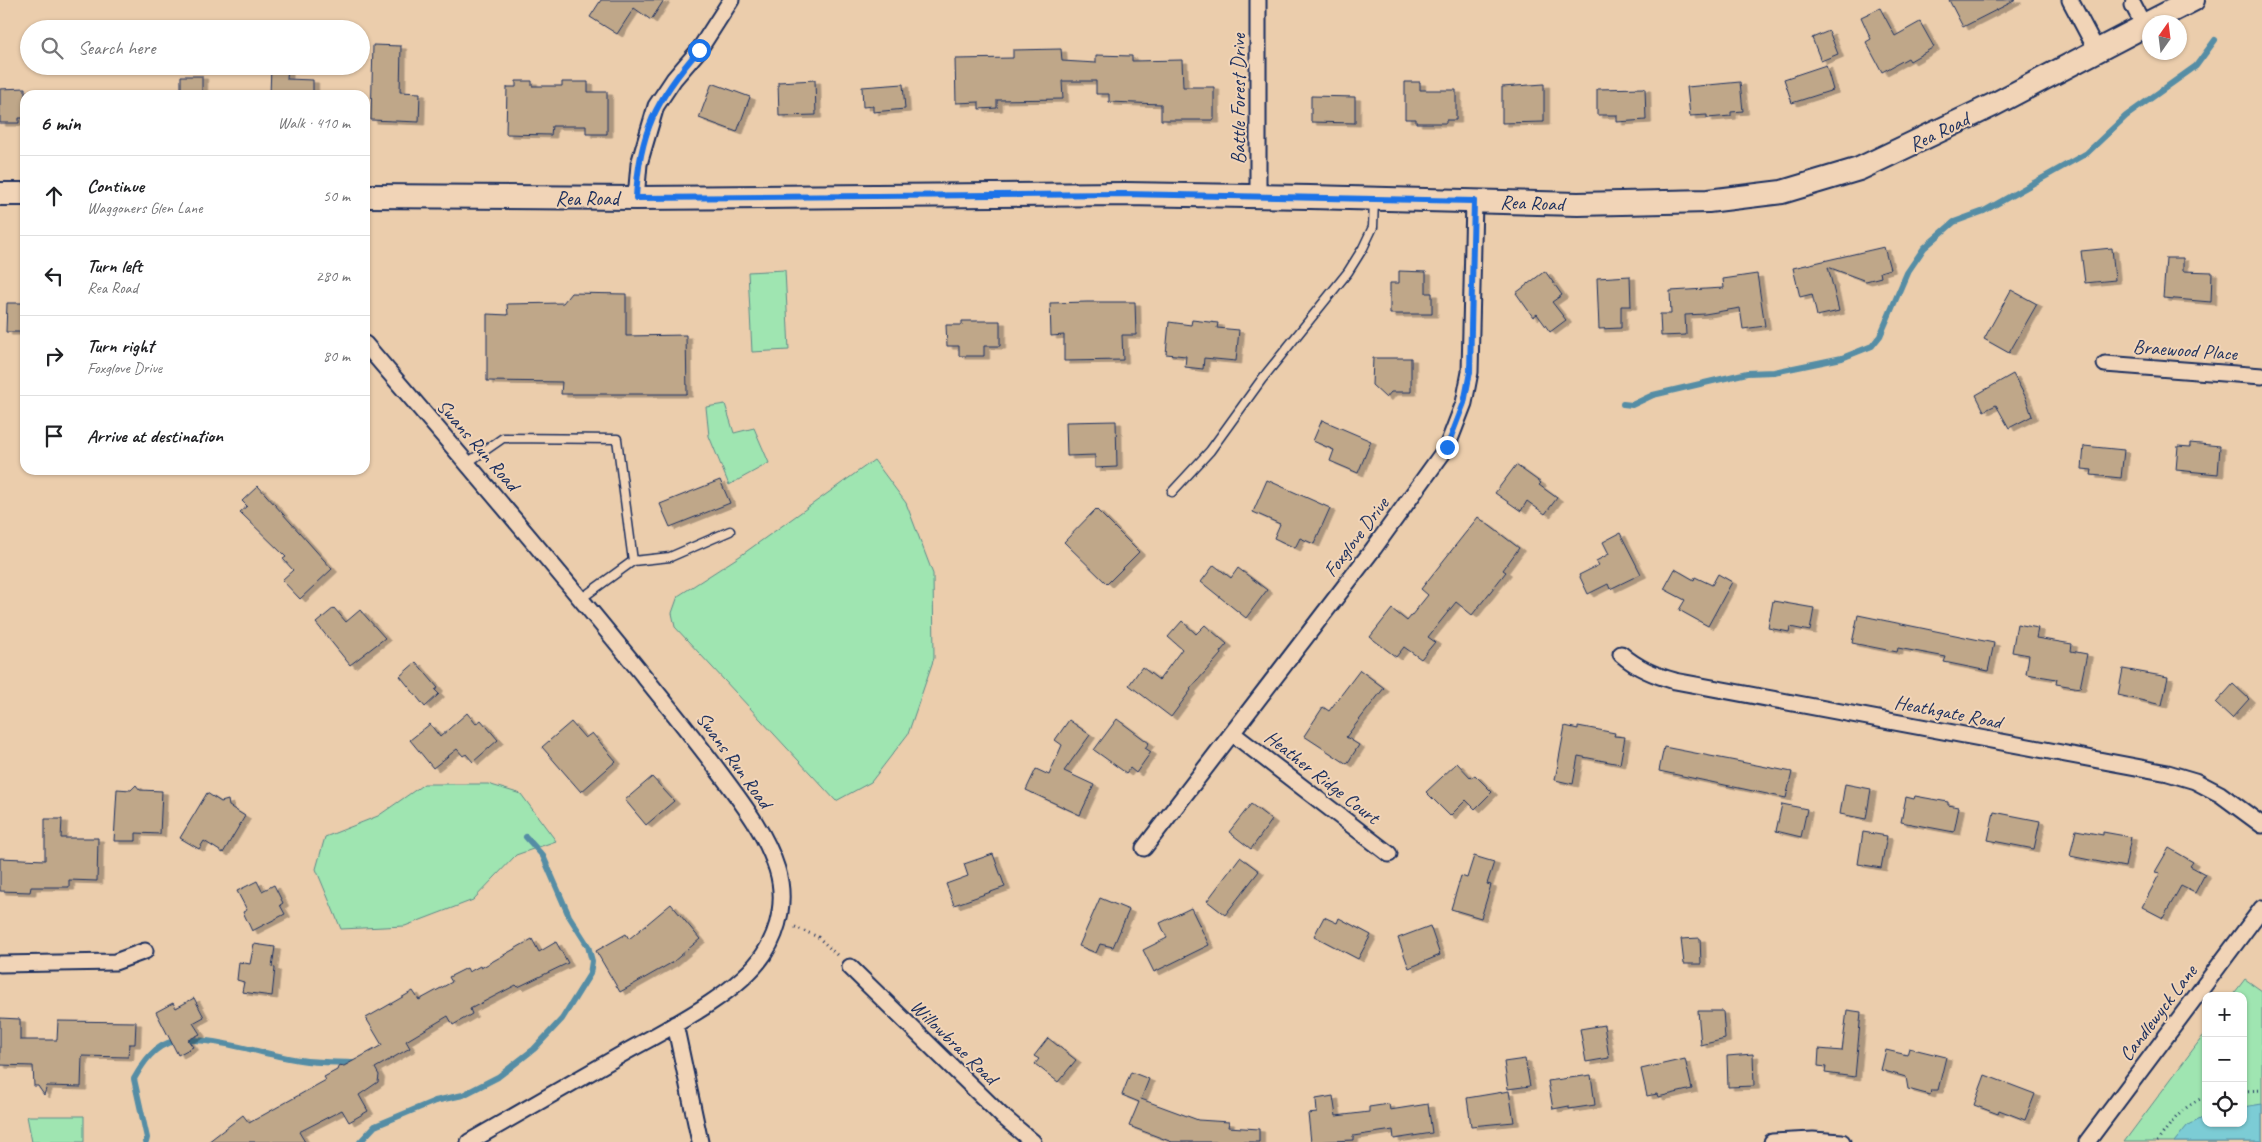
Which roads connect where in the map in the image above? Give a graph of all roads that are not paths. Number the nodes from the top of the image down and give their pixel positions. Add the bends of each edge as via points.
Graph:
1 (731, 0) edge
2 (1258, 0) edge
3 (2070, 0) edge
4 (2193, 0) edge
5 (2133, 5) dead end
6 (2165, 15) edge
7 (2142, 16) edge
8 (2142, 27) edge
9 (2097, 51) junction
10 (0, 194) edge
11 (20, 194) edge
12 (370, 196) edge
13 (1258, 197) junction
14 (636, 198) junction
15 (1374, 198) junction
16 (1474, 201) junction
17 (370, 350) edge
18 (2105, 364) dead end
19 (2262, 376) edge
20 (467, 463) junction
21 (1172, 492) dead end
22 (730, 531) dead end
23 (633, 561) junction
24 (582, 598) junction
25 (1621, 654) dead end
26 (1232, 733) junction
27 (2262, 825) edge
28 (1144, 848) dead end
29 (1388, 854) dead end
30 (2262, 908) edge
31 (145, 951) dead end
32 (0, 964) edge
33 (850, 967) road end
34 (675, 1024) junction
35 (469, 1142) edge
36 (700, 1142) edge
37 (1033, 1142) edge
38 (1772, 1142) edge
39 (1842, 1142) edge
40 (2087, 1142) edge

1 - 14 street via 699,50 656,106 639,164
2 - 13 street, Battle Forest Drive
3 - 9 street
4 - 6 main road, Rea Road
5 - 7 street
8 - 9 main road, Rea Road
9 - 16 main road, Rea Road via 1884,159 1834,178 1782,192 1708,201 1578,204
10 - 11 main road
12 - 14 main road, Rea Road
13 - 14 main road, Rea Road via 1115,194
13 - 15 main road, Rea Road
15 - 16 main road, Rea Road
15 - 21 lane via 1373,227 1348,272 1262,379 1210,452
16 - 26 street, Foxglove Drive via 1470,372 1454,432 1421,484
17 - 20 street, Swans Run Road
18 - 19 street, Braewood Place
20 - 23 lane via 503,438 617,439
20 - 24 street, Swans Run Road
22 - 23 lane via 670,557
23 - 24 lane
24 - 34 street, Swans Run Road via 747,809 766,840 776,867 781,892 779,920 764,954 749,972
25 - 27 street, Heathgate Road via 1651,674 1674,681 2168,773 2195,781 2220,794
26 - 28 street, Foxglove Drive
26 - 29 street, Heather Ridge Court
30 - 40 street, Candlewyck Lane
31 - 32 street via 115,962
33 - 37 street, Willowbrae Road via 1001,1115
34 - 35 street, Swans Run Road
34 - 36 street
38 - 39 street

